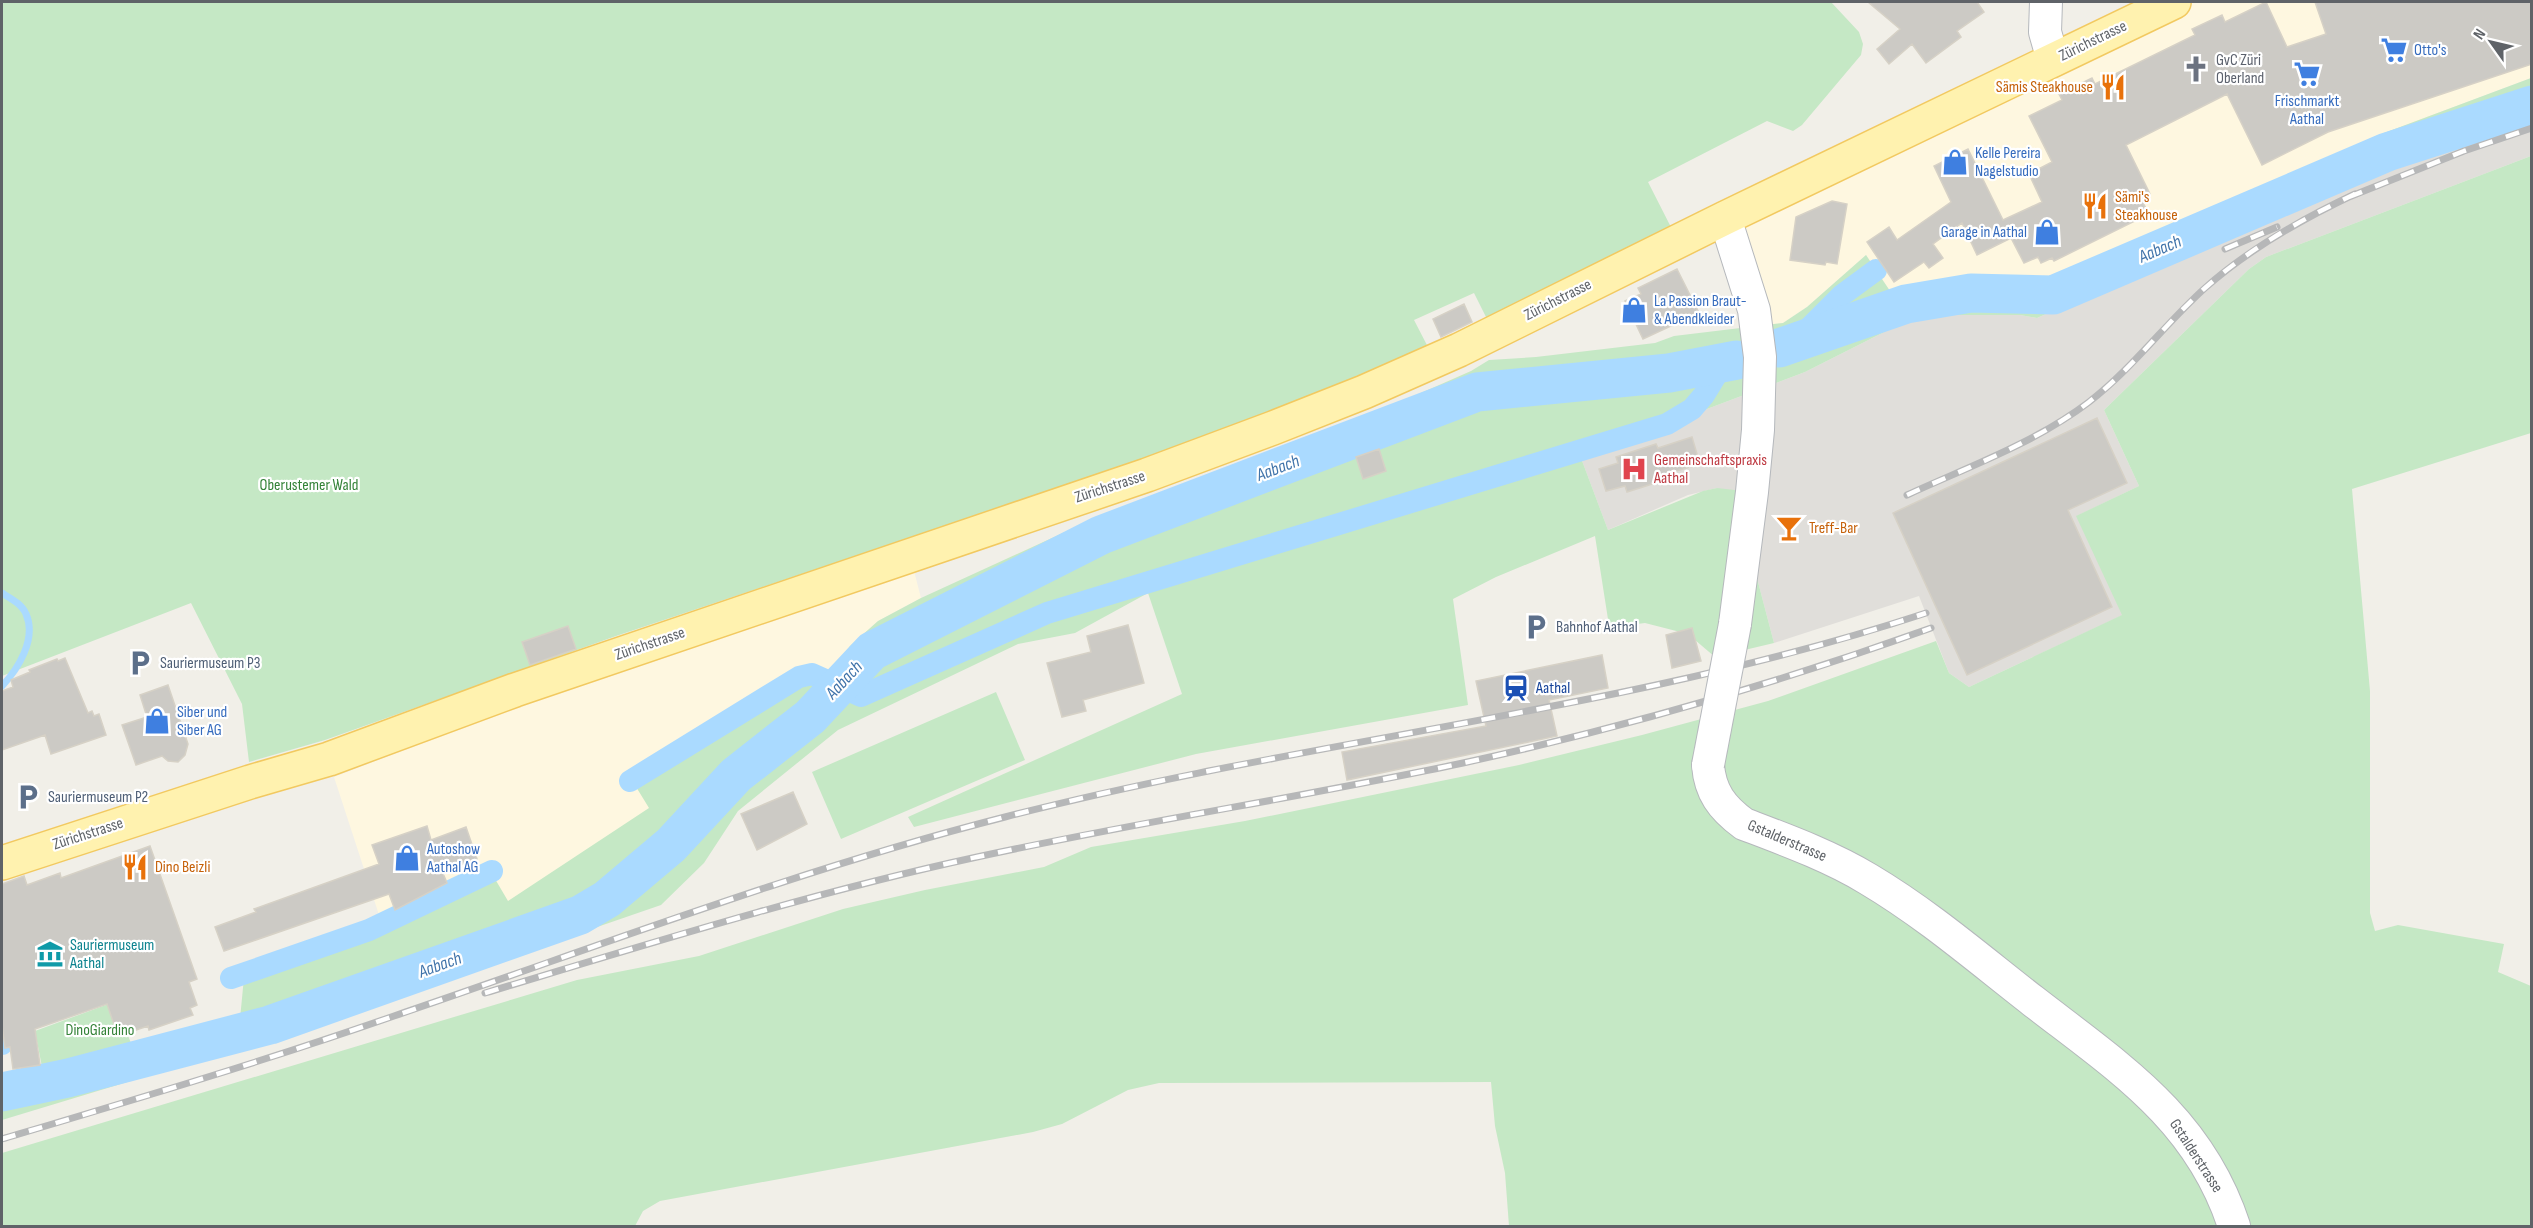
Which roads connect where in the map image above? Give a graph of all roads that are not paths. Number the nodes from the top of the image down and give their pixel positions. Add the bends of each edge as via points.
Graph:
1 (2046, 2) edge
2 (2174, 2) edge
3 (2054, 60) junction
4 (1725, 218) junction
5 (2, 863) edge
6 (2234, 1227) edge

1 - 3 street via 2045,32
2 - 3 main road, Zürichstrasse
3 - 4 main road, Zürichstrasse
4 - 5 main road, Zürichstrasse via 1447,356 1148,475 536,683 329,759
4 - 6 street, Gstalderstrasse, bridge via 1754,310 1760,357 1752,492 1735,624 1708,765 1709,782 1718,801 1744,824 1839,863 1916,909 2139,1083 2181,1127 2222,1192

